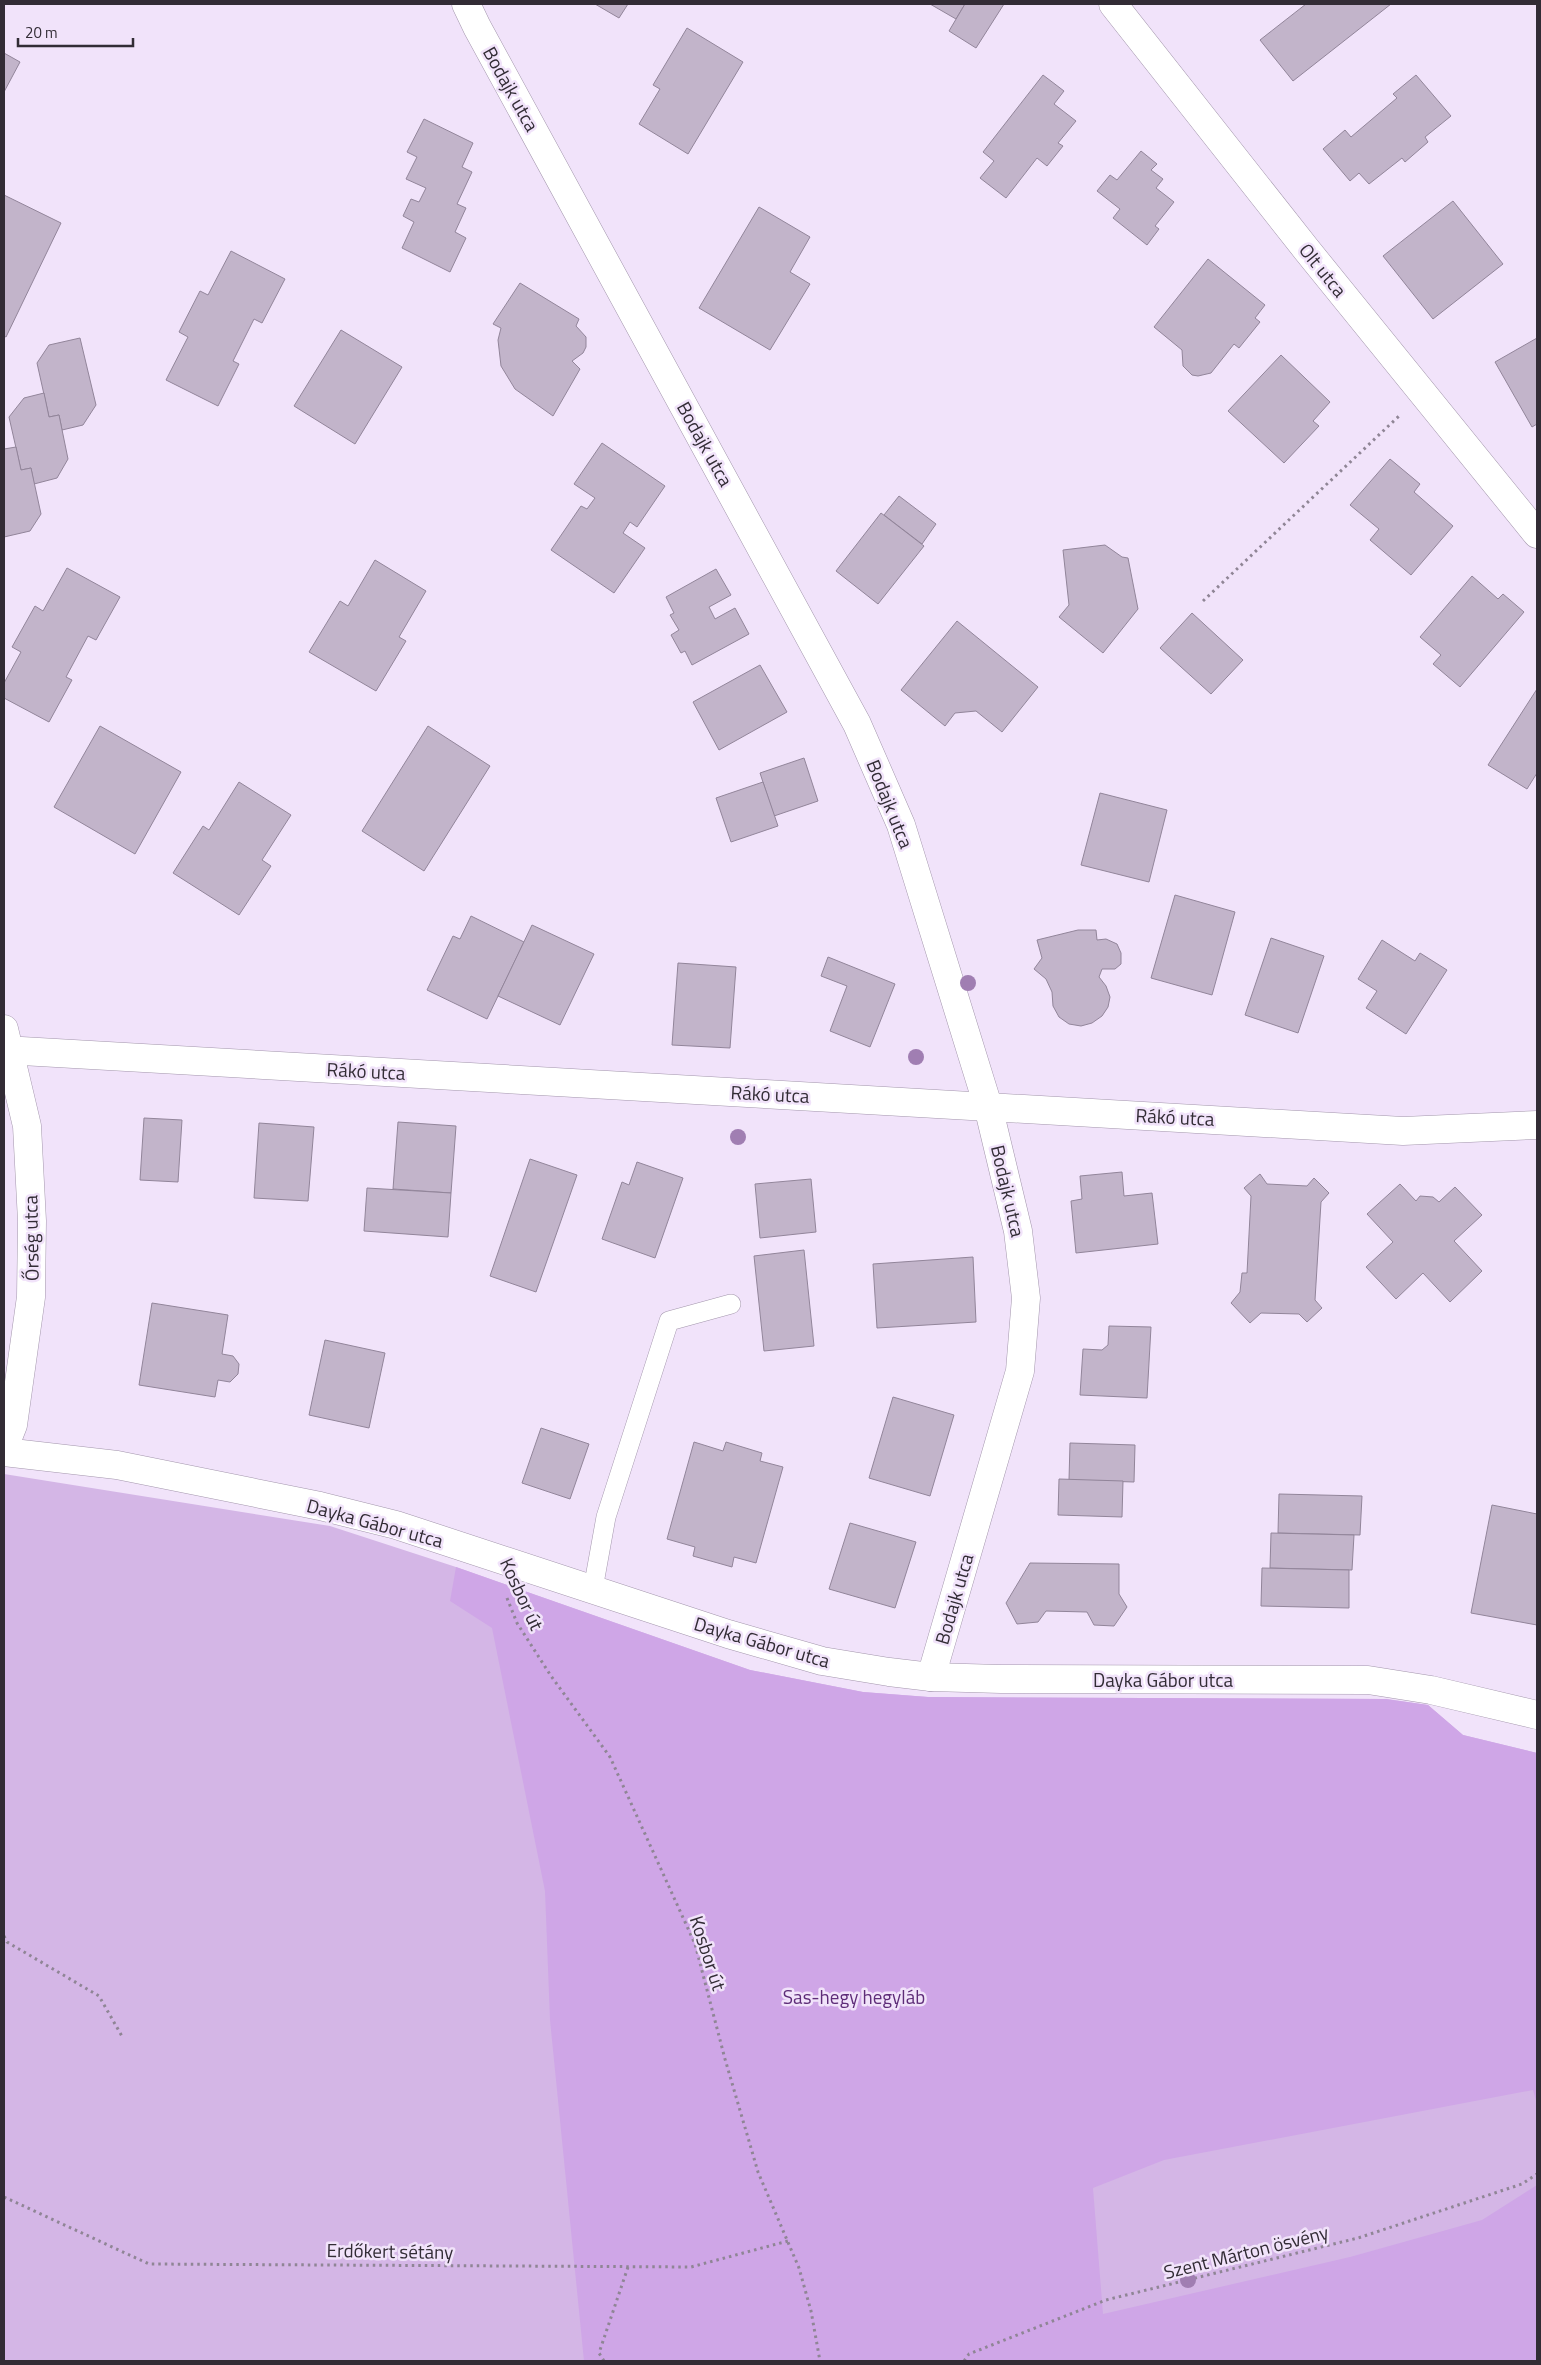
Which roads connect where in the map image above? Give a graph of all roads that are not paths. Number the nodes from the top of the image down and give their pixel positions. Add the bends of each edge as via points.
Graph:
1 (466, 4) edge
2 (1113, 4) edge
3 (1537, 534) edge
4 (5, 1043) edge
5 (988, 1106) junction
6 (1537, 1125) edge
7 (731, 1304) dead end
8 (4, 1450) edge
9 (593, 1590) junction
10 (932, 1677) junction
11 (1537, 1715) edge

1 - 5 street, Bodajk utca via 857,724 901,825
2 - 3 street, Olt utca
4 - 5 street, Rákó utca
4 - 8 street, Őrség utca via 27,1126 32,1287 13,1425
5 - 6 street, Rákó utca via 1403,1131
5 - 10 street, Bodajk utca via 1018,1231 1026,1298 1020,1371
7 - 9 lane via 669,1321 606,1517
8 - 9 street, Dayka Gábor utca via 117,1465 320,1506 396,1525
9 - 10 street, Dayka Gábor utca via 822,1661
10 - 11 street, Dayka Gábor utca via 1368,1680 1431,1690

